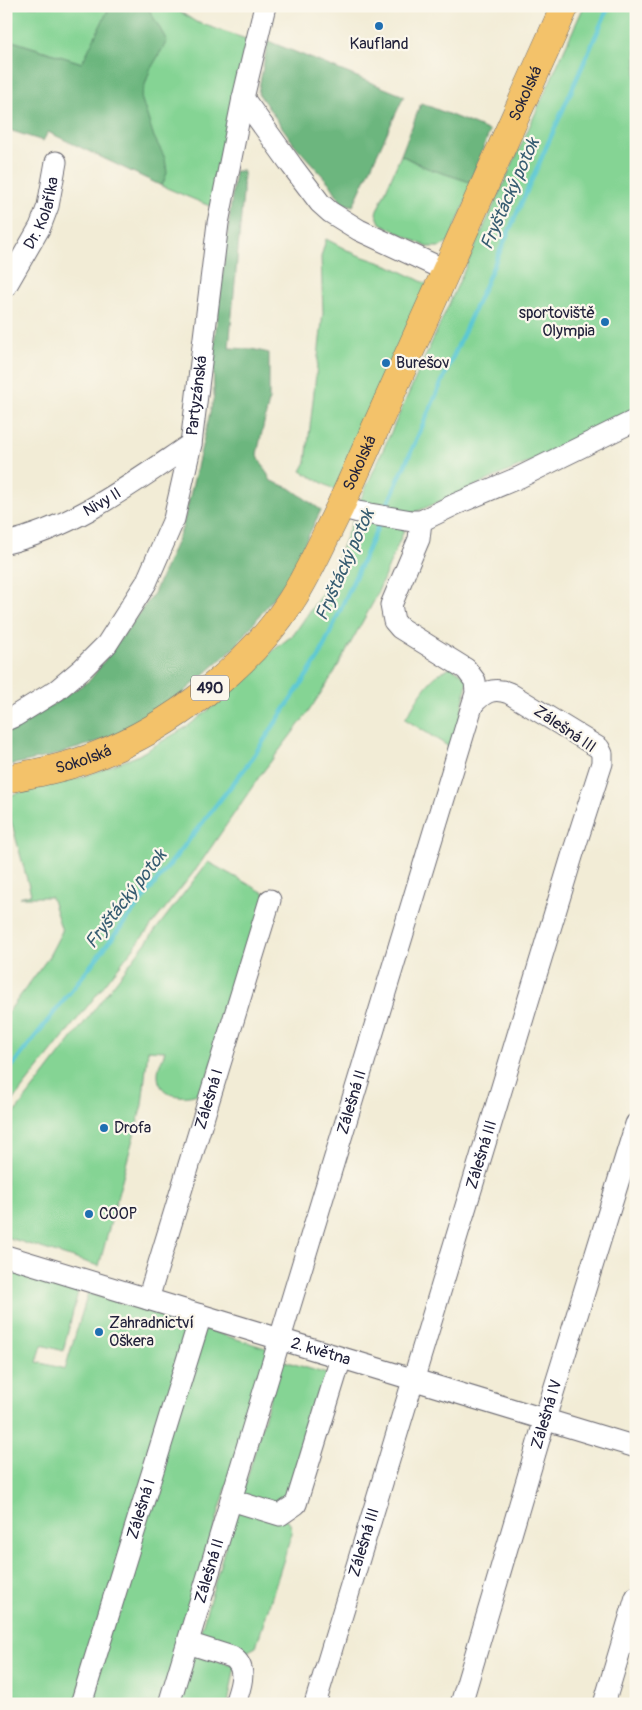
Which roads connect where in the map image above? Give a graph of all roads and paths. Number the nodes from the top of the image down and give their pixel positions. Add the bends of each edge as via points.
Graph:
1 (264, 6) edge
2 (565, 6) edge
3 (243, 98) junction
4 (56, 162) dead end
5 (447, 271) junction
6 (6, 286) edge
7 (636, 420) edge
8 (191, 444) junction
9 (349, 510) junction
10 (413, 521) junction
11 (6, 543) edge
12 (473, 704) junction
13 (6, 720) edge
14 (6, 779) edge
15 (270, 900) dead end
16 (636, 1124) edge
17 (6, 1256) edge
18 (148, 1299) junction
19 (201, 1315) junction
20 (280, 1339) junction
21 (341, 1358) junction
22 (413, 1380) junction
23 (545, 1419) junction
24 (636, 1448) edge
25 (231, 1500) junction
26 (636, 1597) edge
27 (188, 1643) junction
28 (81, 1704) edge
29 (169, 1704) edge
30 (235, 1704) edge
31 (315, 1704) edge
32 (461, 1704) edge
33 (604, 1704) edge

1 - 3 street, Partyzánská
2 - 5 main road, Sokolská / 490
3 - 5 street via 330,212 359,230
3 - 8 street, Partyzánská via 218,223
4 - 6 street, Dr. Kolaříka via 48,206 40,227
5 - 9 main road, Sokolská / 490
7 - 10 street via 520,477
8 - 11 street, Nivy II via 109,500 60,524
8 - 13 street, Partyzánská via 174,519 146,583 107,644 57,690
9 - 10 street
9 - 14 main road, Sokolská / 490 via 279,619 224,678 165,720 114,748 76,763
10 - 12 street, Zálešná II via 419,539 391,605 393,616 400,628 472,675 476,687
12 - 20 street, Zálešná II
12 - 22 street, Zálešná III via 485,692 502,690 599,748 603,759
15 - 18 street, Zálešná I
16 - 23 street, Zálešná IV
17 - 18 street, 2. května
18 - 19 street, 2. května
19 - 20 street, 2. května
19 - 28 street, Zálešná I
20 - 21 street, 2. května
20 - 25 street, Zálešná II
21 - 22 street, 2. května
21 - 25 street via 296,1504 280,1515
22 - 23 street, 2. května
22 - 31 street, Zálešná III
23 - 24 street, 2. května
23 - 32 street, Zálešná IV
25 - 27 street, Zálešná II
26 - 33 street
27 - 29 street, Zálešná II
27 - 30 street via 238,1661 243,1674

